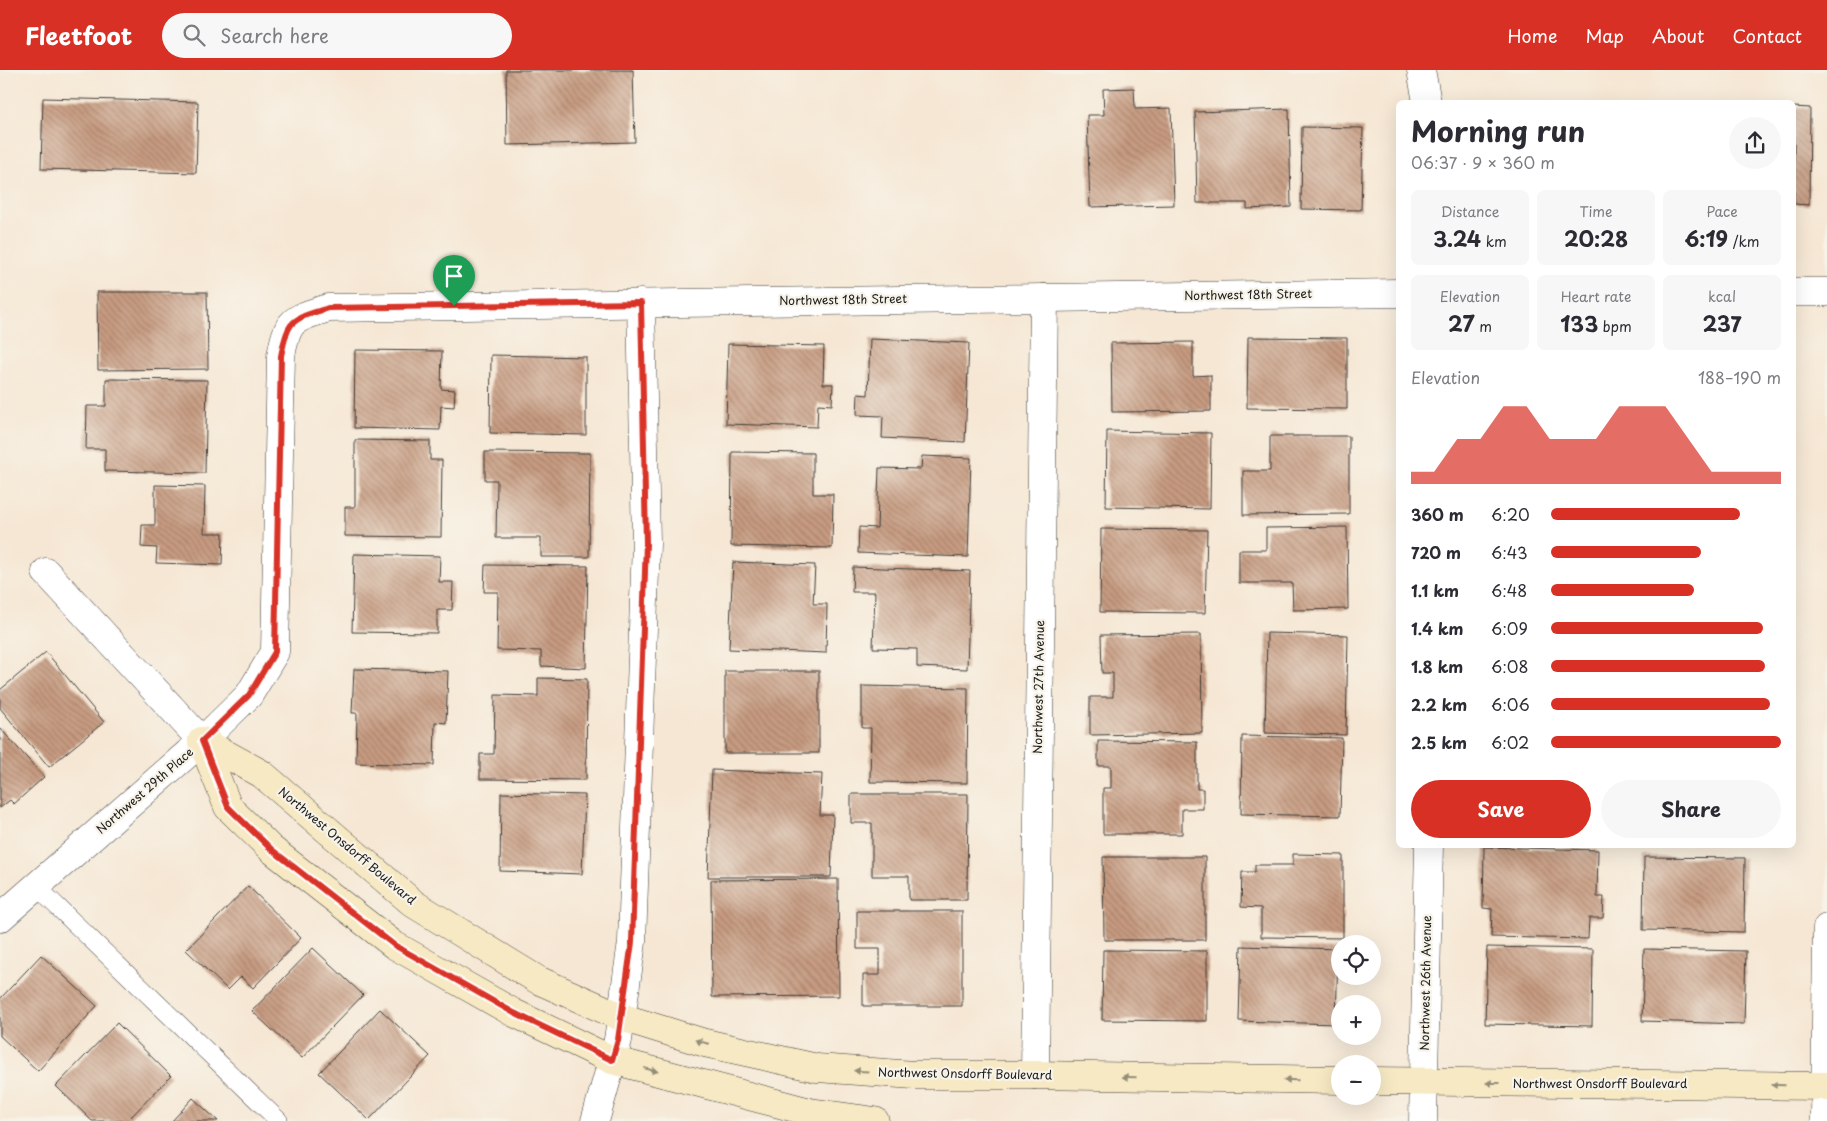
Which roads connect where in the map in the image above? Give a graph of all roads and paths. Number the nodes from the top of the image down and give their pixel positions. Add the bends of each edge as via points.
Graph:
1 (1421, 70) edge
2 (1427, 100) edge
3 (1796, 292) edge
4 (1827, 292) edge
5 (1396, 293) edge
6 (1044, 298) junction
7 (641, 303) junction
8 (292, 324) joint
9 (46, 572) dead end
10 (202, 741) junction
11 (1429, 848) edge
12 (36, 886) junction
13 (0, 918) edge
14 (1827, 928) edge
15 (621, 1017) junction
16 (612, 1060) junction
17 (1035, 1075) junction
18 (1331, 1080) edge
19 (1381, 1081) edge
20 (1424, 1082) junction
21 (1826, 1086) edge
22 (279, 1121) edge
23 (594, 1121) edge
24 (875, 1121) edge
25 (1423, 1121) edge
26 (1824, 1121) edge

1 - 2 street
3 - 4 street
5 - 6 street, Northwest 18th Street
6 - 7 street, Northwest 18th Street
6 - 17 street, Northwest 27th Avenue
7 - 8 street, Northwest 18th Street via 328,308
7 - 15 street via 646,543 632,942
8 - 10 street, Northwest 29th Place via 281,356 275,652 249,695
9 - 10 street, Northwest Onsdorff Boulevard
10 - 12 street, Northwest 29th Place
10 - 15 street, Northwest Onsdorff Boulevard via 262,774 414,904 538,980
10 - 16 street, Northwest Onsdorff Boulevard via 228,807 271,849 394,945 514,1013
11 - 20 street, Northwest 26th Avenue
12 - 13 street, Northwest 29th Place
12 - 22 lane
14 - 21 street
15 - 16 street
17 -> 15 street, Northwest Onsdorff Boulevard via 914,1075 816,1068 705,1043
16 - 23 street
16 -> 24 street, Northwest Onsdorff Boulevard via 810,1112
18 -> 17 street, Northwest Onsdorff Boulevard
19 - 20 street, Northwest Onsdorff Boulevard
21 -> 20 street, Northwest Onsdorff Boulevard
20 - 25 street, Northwest 26th Avenue
21 - 26 street

